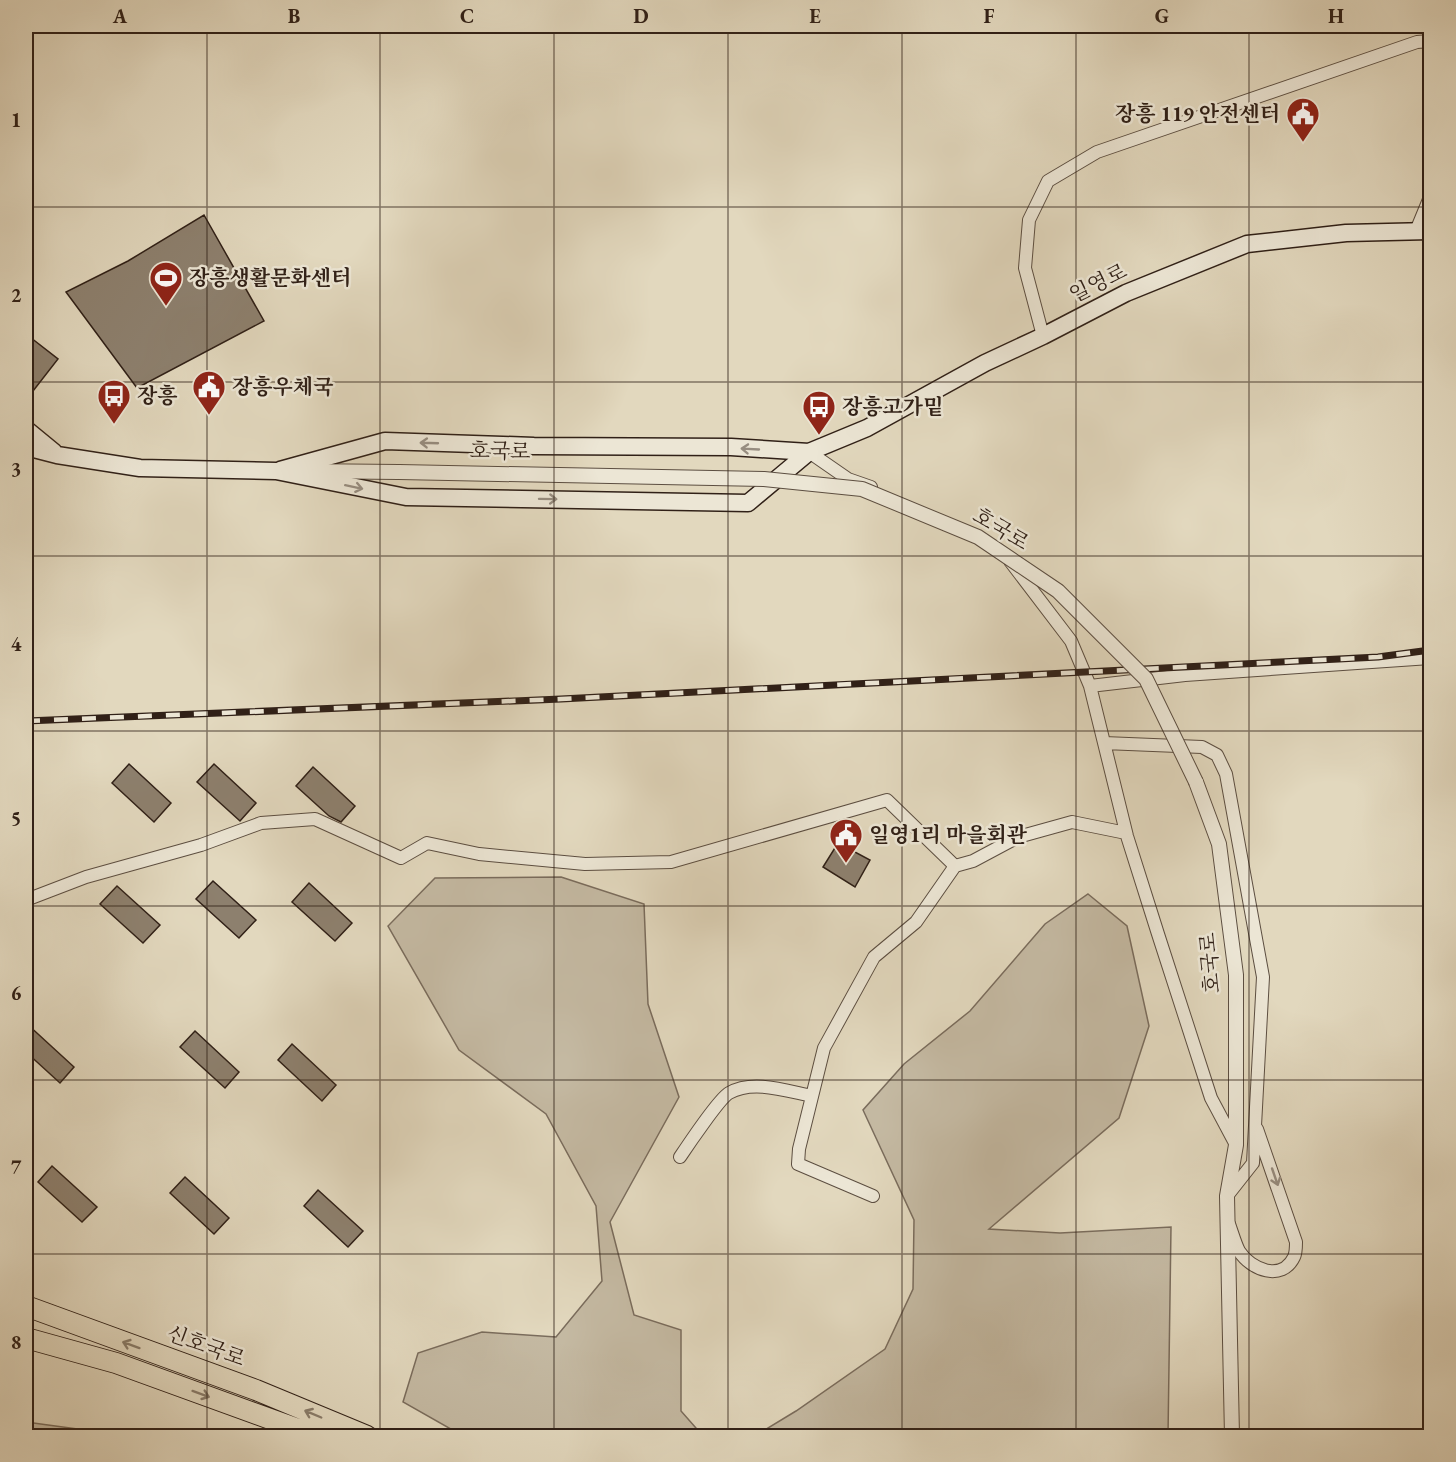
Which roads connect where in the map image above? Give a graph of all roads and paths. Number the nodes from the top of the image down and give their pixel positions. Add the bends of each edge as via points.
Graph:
1 (1431, 41) edge
2 (1431, 197) edge
3 (1423, 231) edge
4 (1043, 336) junction
5 (26, 429) edge
6 (26, 447) edge
7 (809, 452) junction
8 (57, 454) junction
9 (276, 471) junction
10 (1431, 658) edge
11 (1090, 686) junction
12 (1104, 743) junction
13 (1126, 832) junction
14 (955, 866) junction
15 (26, 900) edge
16 (812, 1096) junction
17 (1255, 1122) junction
18 (1236, 1145) junction
19 (680, 1156) dead end
20 (873, 1196) dead end
21 (1227, 1196) junction
22 (1228, 1221) junction
23 (26, 1306) edge
24 (26, 1338) edge
25 (317, 1437) edge
26 (368, 1437) edge
27 (1232, 1437) edge

1 - 4 street via 1417,42 1097,152 1047,181 1029,220 1025,268
2 - 3 street
3 - 4 main road, 일영로 via 1346,233 1247,244 1126,293
4 - 7 main road, 일영로 via 867,428
5 - 8 main road
6 - 8 main road, 호국로
7 -> 9 main road via 385,441
9 -> 7 main road via 406,497 748,503
7 - 11 street via 848,478 899,498 1008,558 1071,641
8 - 9 main road, 호국로 via 140,468
9 - 18 street, 호국로, bridge via 764,479 862,489 978,537 1058,591 1146,679 1196,782 1219,844 1236,975
10 - 11 street via 1185,675
11 - 12 street
12 - 13 street
12 - 17 street via 1202,747 1217,755 1226,774 1263,977
13 - 14 street via 1072,822 1018,837
13 - 18 street via 1211,1098
14 - 15 street via 886,800 672,862 585,864 479,854 427,843 401,858 315,819 261,823
14 - 16 street via 916,922 874,957 824,1048
16 - 19 street via 745,1087 727,1094
16 - 20 street via 798,1164
17 - 21 street via 1252,1163
17 -> 22 street via 1296,1242 1294,1256 1285,1267 1270,1272 1256,1268 1240,1251
18 - 21 street, 호국로
21 - 22 street, 호국로
22 - 27 street, 호국로
26 -> 23 highway, 신호국로 via 256,1390
24 -> 25 highway via 116,1363

